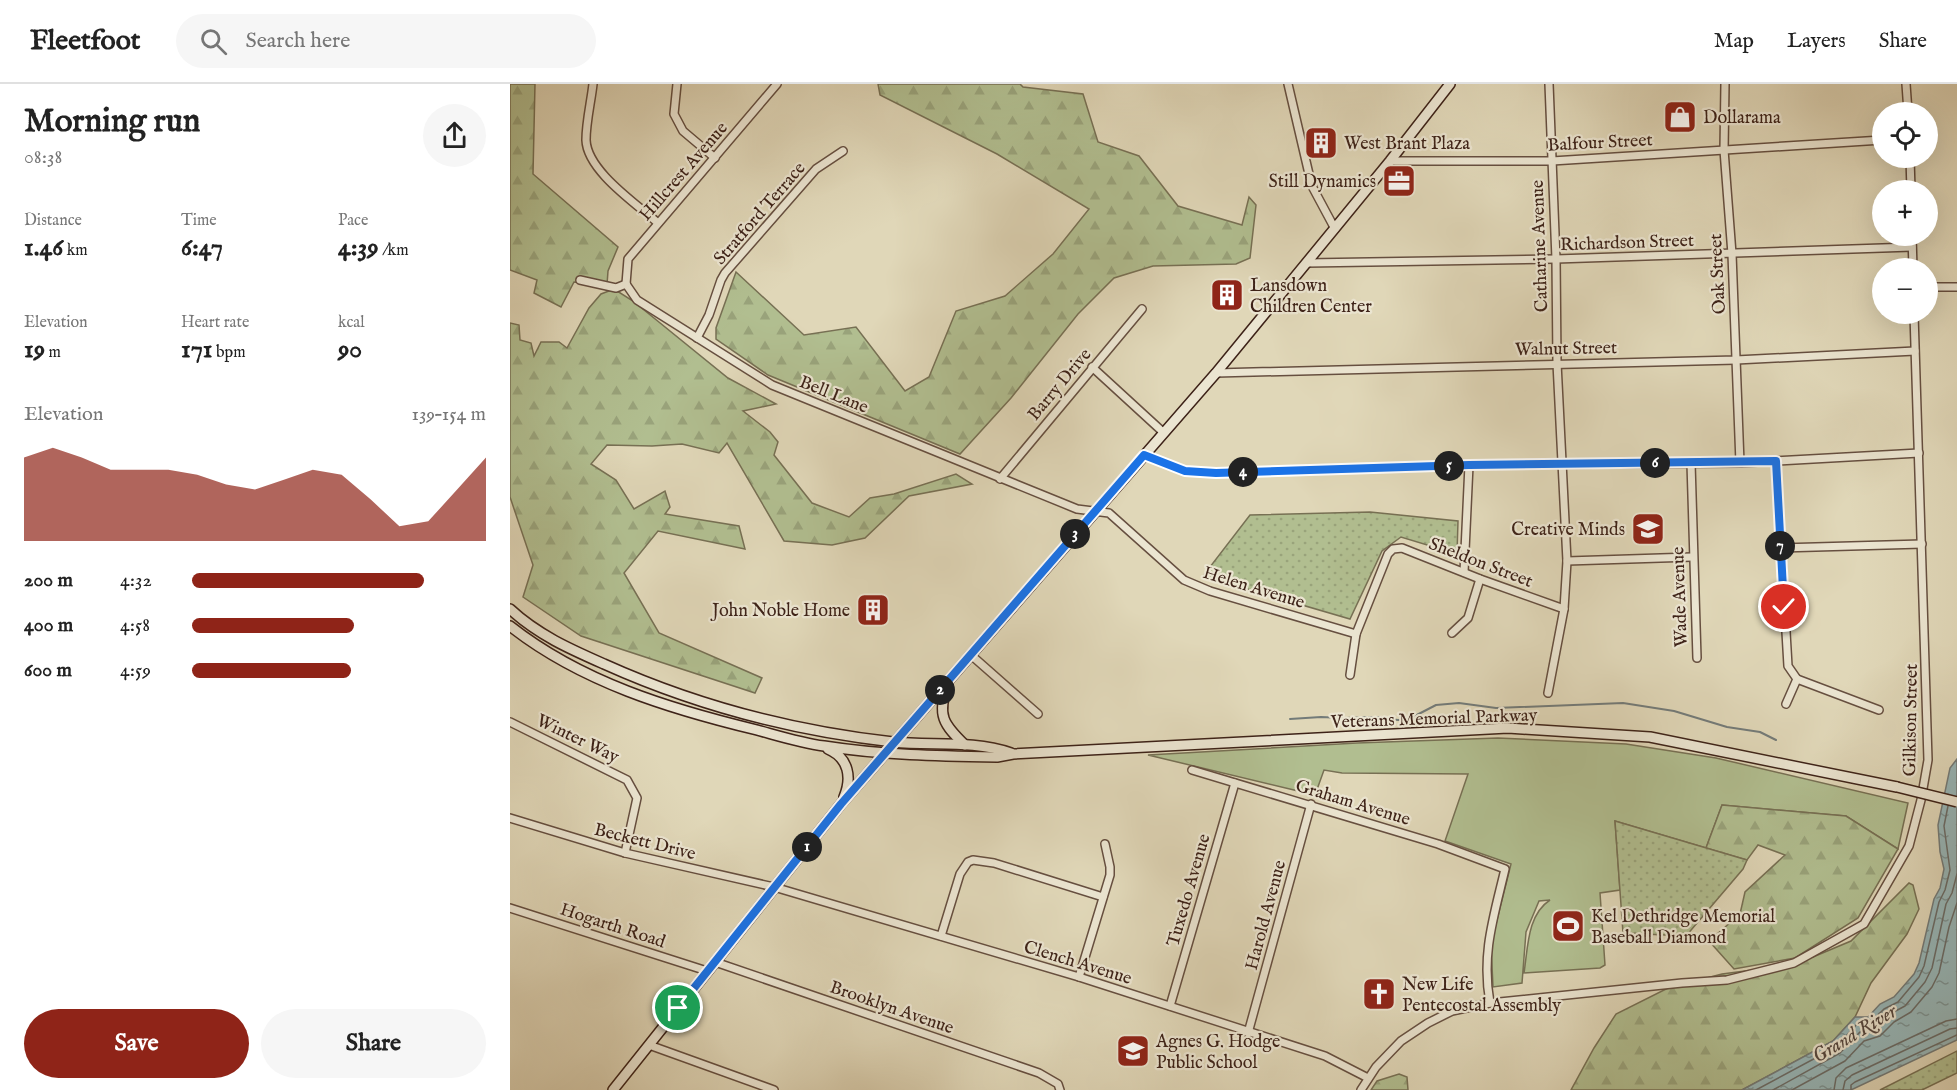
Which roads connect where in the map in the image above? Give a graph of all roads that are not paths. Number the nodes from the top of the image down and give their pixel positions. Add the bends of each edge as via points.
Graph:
1 (593, 84) edge
2 (677, 84) edge
3 (777, 84) edge
4 (1287, 84) edge
5 (1450, 84) edge
6 (1549, 84) edge
7 (1725, 84) edge
8 (1906, 84) edge
9 (1907, 102) edge
10 (1872, 141) edge
11 (1724, 150) junction
12 (843, 151) dead end
13 (715, 158) junction
14 (1551, 160) junction
15 (1390, 161) junction
16 (658, 223) junction
17 (1335, 229) junction
18 (1912, 247) joint
19 (1732, 254) junction
20 (1913, 258) edge
21 (1556, 259) junction
22 (1307, 263) junction
23 (580, 280) dead end
24 (626, 284) junction
25 (1938, 287) edge
26 (1957, 287) edge
27 (1142, 309) dead end
28 (1914, 324) edge
29 (697, 338) junction
30 (1915, 351) junction
31 (1736, 360) junction
32 (1557, 363) junction
33 (1092, 367) junction
34 (1216, 373) junction
35 (1164, 433) junction
36 (1919, 453) junction
37 (1144, 455) junction
38 (1776, 461) junction
39 (1691, 463) junction
40 (1740, 463) junction
41 (1561, 464) junction
42 (1469, 465) junction
43 (1000, 479) junction
44 (1095, 511) junction
45 (1922, 544) junction
46 (1780, 548) junction
47 (1692, 557) junction
48 (1567, 561) junction
49 (1464, 572) junction
50 (1480, 579) junction
51 (510, 609) edge
52 (1564, 609) junction
53 (510, 626) edge
54 (1452, 633) dead end
55 (1356, 634) junction
56 (971, 655) junction
57 (1697, 658) dead end
58 (1350, 675) dead end
59 (952, 677) junction
60 (1797, 679) junction
61 (1548, 693) dead end
62 (1785, 704) dead end
63 (1879, 710) dead end
64 (1038, 714) dead end
65 (510, 722) edge
66 (894, 742) junction
67 (965, 745) junction
68 (821, 746) junction
69 (885, 754) junction
70 (1013, 754) junction
71 (1192, 770) dead end
72 (1235, 783) junction
73 (1957, 802) edge
74 (841, 804) junction
75 (1311, 804) junction
76 (510, 818) edge
77 (1105, 844) dead end
78 (625, 853) junction
79 (774, 887) junction
80 (1103, 897) junction
81 (510, 908) edge
82 (941, 936) junction
83 (715, 962) junction
84 (707, 971) junction
85 (1079, 977) junction
86 (1490, 1003) junction
87 (1170, 1006) junction
88 (1248, 1033) junction
89 (649, 1044) junction
90 (1368, 1078) junction
91 (1059, 1087) edge
92 (614, 1090) edge
93 (774, 1090) edge
94 (1361, 1090) edge

1 - 16 street via 586,142 591,156 604,176
2 - 13 street via 674,114 683,131
3 - 13 street, Hillcrest Avenue
4 - 17 street via 1313,188
5 - 15 main road
6 - 14 street, Catharine Avenue
7 - 11 street, Oak Street
8 - 9 street
10 - 11 street, Balfour Street
11 - 14 street, Balfour Street
11 - 19 street, Oak Street
12 - 29 street, Stratford Terrace via 816,170 725,273
13 - 16 street, Hillcrest Avenue
14 - 15 street, Balfour Street
14 - 21 street, Catharine Avenue
15 - 17 main road
16 - 24 street, Hillcrest Avenue via 628,259
17 - 22 main road
18 - 19 street, Richardson Street
18 - 20 street
19 - 21 street, Richardson Street
19 - 31 street, Oak Street
21 - 22 street, Richardson Street
21 - 32 street, Catharine Avenue
22 - 34 main road
23 - 24 street via 619,288
24 - 29 street, Bell Lane via 637,300
25 - 26 street
27 - 33 street, Barry Drive
28 - 30 street, Gilkison Street
29 - 43 street, Bell Lane via 772,385
30 - 31 street, Walnut Street
30 - 36 street, Gilkison Street
31 - 32 street, Walnut Street
31 - 40 street, Oak Street
32 - 34 street, Walnut Street
32 - 41 street, Catharine Avenue
33 - 35 street
33 - 43 street, Barry Drive
34 - 35 main road
35 - 37 main road
36 - 38 street
36 - 45 street, Gilkison Street
37 - 42 street via 1185,471 1216,473
37 - 44 main road
38 - 40 street
38 - 46 street
39 - 40 street
39 - 41 street
39 - 47 street, Wade Avenue
41 - 42 street
41 - 48 street, Catharine Avenue
42 - 49 street
43 - 44 street, Bell Lane via 1077,509
44 - 55 street, Helen Avenue via 1108,513 1184,579 1210,591
44 - 56 main road
45 - 46 street
45 - 86 street, Gilkison Street via 1928,760 1909,846 1864,924 1794,963 1727,980
46 - 60 street via 1788,666
47 - 48 street
47 - 57 street, Wade Avenue
48 - 52 street, Catharine Avenue
49 - 50 street, Sheldon Street
49 - 55 street, Sheldon Street via 1402,548 1392,549
50 - 52 street, Sheldon Street
50 - 54 street via 1468,618
51 - 66 main road, Veterans Memorial Parkway via 555,642 671,692 763,718
52 - 61 street, Catharine Avenue
53 - 68 main road, Veterans Memorial Parkway via 547,653 612,684 715,720
55 - 58 street
56 - 59 main road
56 - 64 street
59 - 66 main road
59 - 67 main road via 943,698 944,721
60 - 62 street
60 - 63 street
65 - 78 street, Winter Way via 627,780 637,798
66 - 67 main road, Veterans Memorial Parkway
66 - 69 main road
67 - 70 main road, Veterans Memorial Parkway via 992,747
68 - 69 main road, Veterans Memorial Parkway
68 - 74 main road via 841,756 848,770 848,789
69 - 70 main road, Veterans Memorial Parkway
69 - 74 main road
70 - 73 main road, Veterans Memorial Parkway, bridge via 1508,728 1650,737
71 - 72 street, Graham Avenue
72 - 75 street, Graham Avenue
72 - 87 street, Tuxedo Avenue
74 - 79 main road
75 - 86 street, Graham Avenue via 1504,869 1486,953
75 - 88 street, Harold Avenue
76 - 78 street, Beckett Drive
77 - 80 street via 1110,867
78 - 79 street, Beckett Drive
79 - 82 street, Clench Avenue
79 - 83 main road
80 - 82 street via 974,860 960,874
80 - 85 street
81 - 84 street, Hogarth Road
82 - 85 street, Clench Avenue
83 - 84 main road
83 - 91 street, Brooklyn Avenue via 1039,1073
84 - 89 main road
85 - 87 street, Clench Avenue
86 - 90 street, Gilkison Street via 1452,1011 1418,1029 1393,1048
87 - 88 street, Clench Avenue
88 - 90 street, Clench Avenue via 1325,1056
89 - 92 main road
89 - 93 street
90 - 94 street, Gilkison Street

